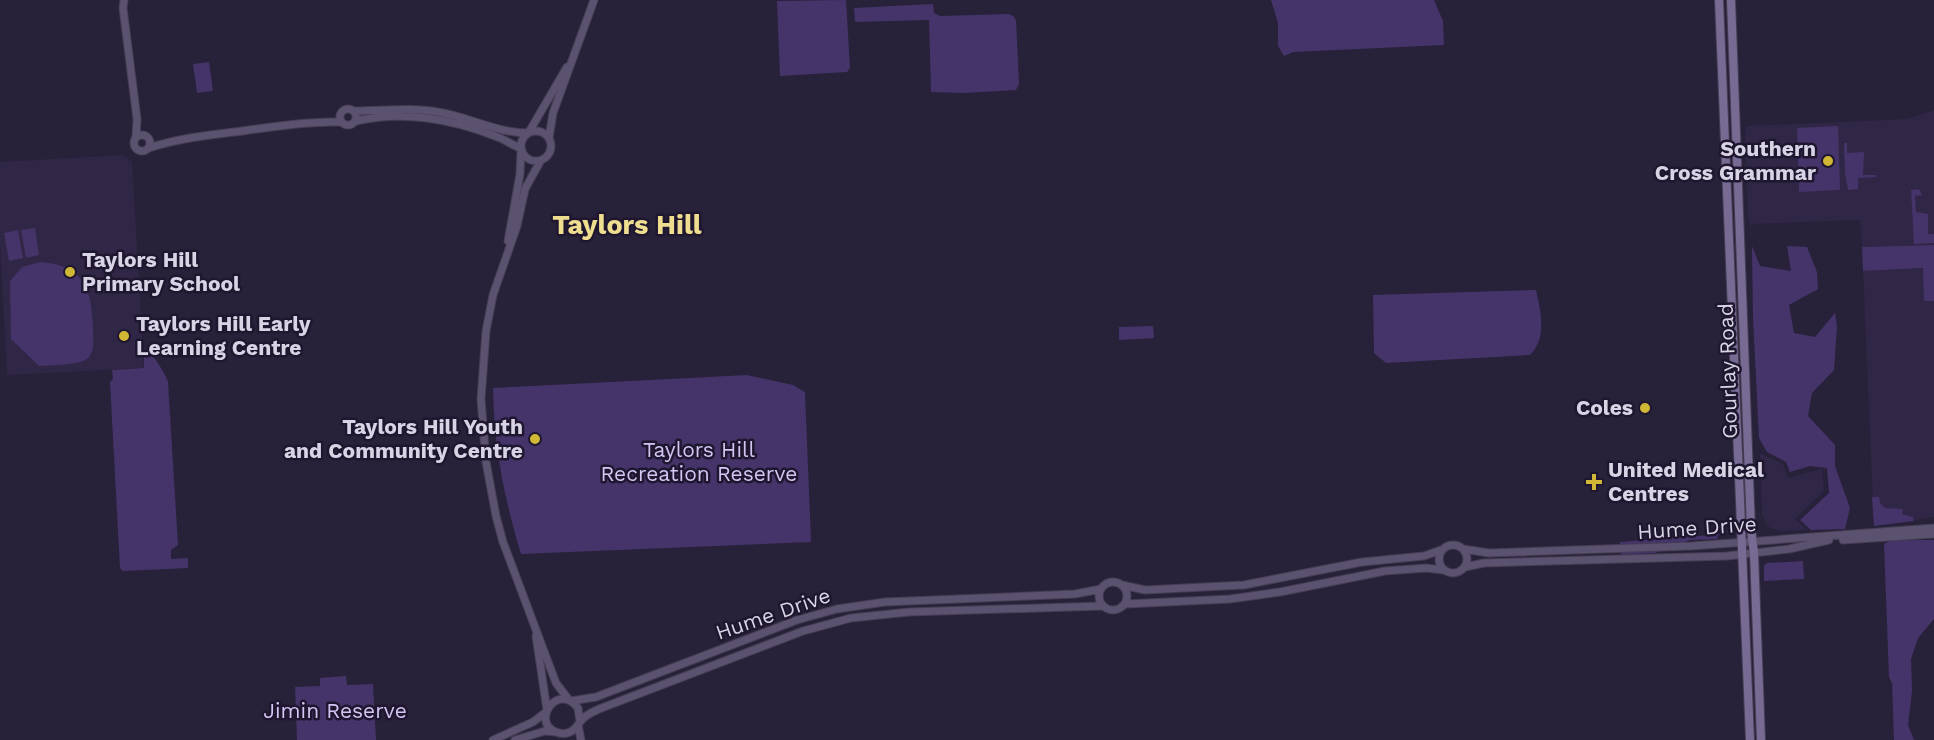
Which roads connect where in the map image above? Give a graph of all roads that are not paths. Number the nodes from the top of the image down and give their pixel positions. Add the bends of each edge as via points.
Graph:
1 (594, 0) edge
2 (1719, 0) edge
3 (1731, 0) edge
4 (122, 3) edge
5 (576, 52) junction
6 (354, 111) junction
7 (1736, 117) junction
8 (341, 118) junction
9 (1723, 118) junction
10 (356, 121) junction
11 (529, 133) junction
12 (143, 137) junction
13 (549, 138) junction
14 (171, 141) junction
15 (149, 148) junction
16 (521, 150) junction
17 (541, 160) junction
18 (506, 255) junction
19 (1934, 528) edge
20 (1934, 534) edge
21 (1752, 542) junction
22 (1741, 543) junction
23 (1463, 549) junction
24 (1441, 550) junction
25 (1754, 554) junction
26 (1742, 555) junction
27 (1465, 567) junction
28 (1443, 570) junction
29 (1122, 585) junction
30 (1101, 589) junction
31 (1126, 604) junction
32 (1102, 606) junction
33 (533, 619) junction
34 (570, 700) junction
35 (547, 711) junction
36 (579, 724) junction
37 (557, 733) junction
38 (493, 740) edge
39 (515, 740) edge
40 (565, 740) edge
41 (581, 740) edge
42 (1750, 740) edge
43 (1761, 740) edge

1 - 5 street
2 - 9 main road, Gourlay Road
3 - 7 main road, Gourlay Road
4 - 12 street via 137,119
5 - 11 street
5 - 13 street via 553,113
6 - 8 street via 347,109
6 - 10 street
6 - 11 street via 438,111 511,133
7 - 9 main road
7 - 21 main road, Gourlay Road
8 - 10 street via 350,126
8 - 14 street
9 - 22 main road, Gourlay Road
10 - 16 street via 394,116 435,119 472,128
11 - 13 street via 542,132
11 - 16 street via 522,139
12 - 14 street
12 - 15 street
12 - 15 street via 133,143 136,149 141,152
13 - 17 street via 551,148
14 - 15 street
16 - 17 street via 532,161
16 - 18 street
17 - 18 street via 525,189
18 - 33 street via 486,331 483,438 496,516
19 - 21 street, Hume Drive
20 - 25 street, Hume Drive via 1826,541
21 - 22 street, Hume Drive
21 - 25 main road, Gourlay Road
22 - 23 street, Hume Drive via 1489,553
22 - 26 main road, Gourlay Road
23 - 24 street via 1452,545
23 - 27 street via 1467,555
24 - 28 street via 1438,561
24 - 29 street via 1244,585 1164,590
25 - 26 street, Hume Drive
25 - 43 main road, Gourlay Road
26 - 27 street, Hume Drive via 1484,563
26 - 42 main road, Gourlay Road
27 - 28 street via 1454,573
28 - 31 street via 1385,571 1230,599
29 - 30 street via 1112,582
29 - 31 street via 1128,596
30 - 32 street
30 - 34 street, Hume Drive via 1075,594 879,602 837,609 797,620 596,697
31 - 32 street via 1115,611
32 - 36 street, Hume Drive via 909,612 843,620 795,634 599,708
33 - 34 street via 556,683
33 - 35 street
34 - 35 street via 558,700
34 - 36 street via 580,712
35 - 37 street via 549,726
35 - 38 street via 533,722
36 - 37 street via 567,733
36 - 41 street
37 - 39 street via 537,733
37 - 40 street

